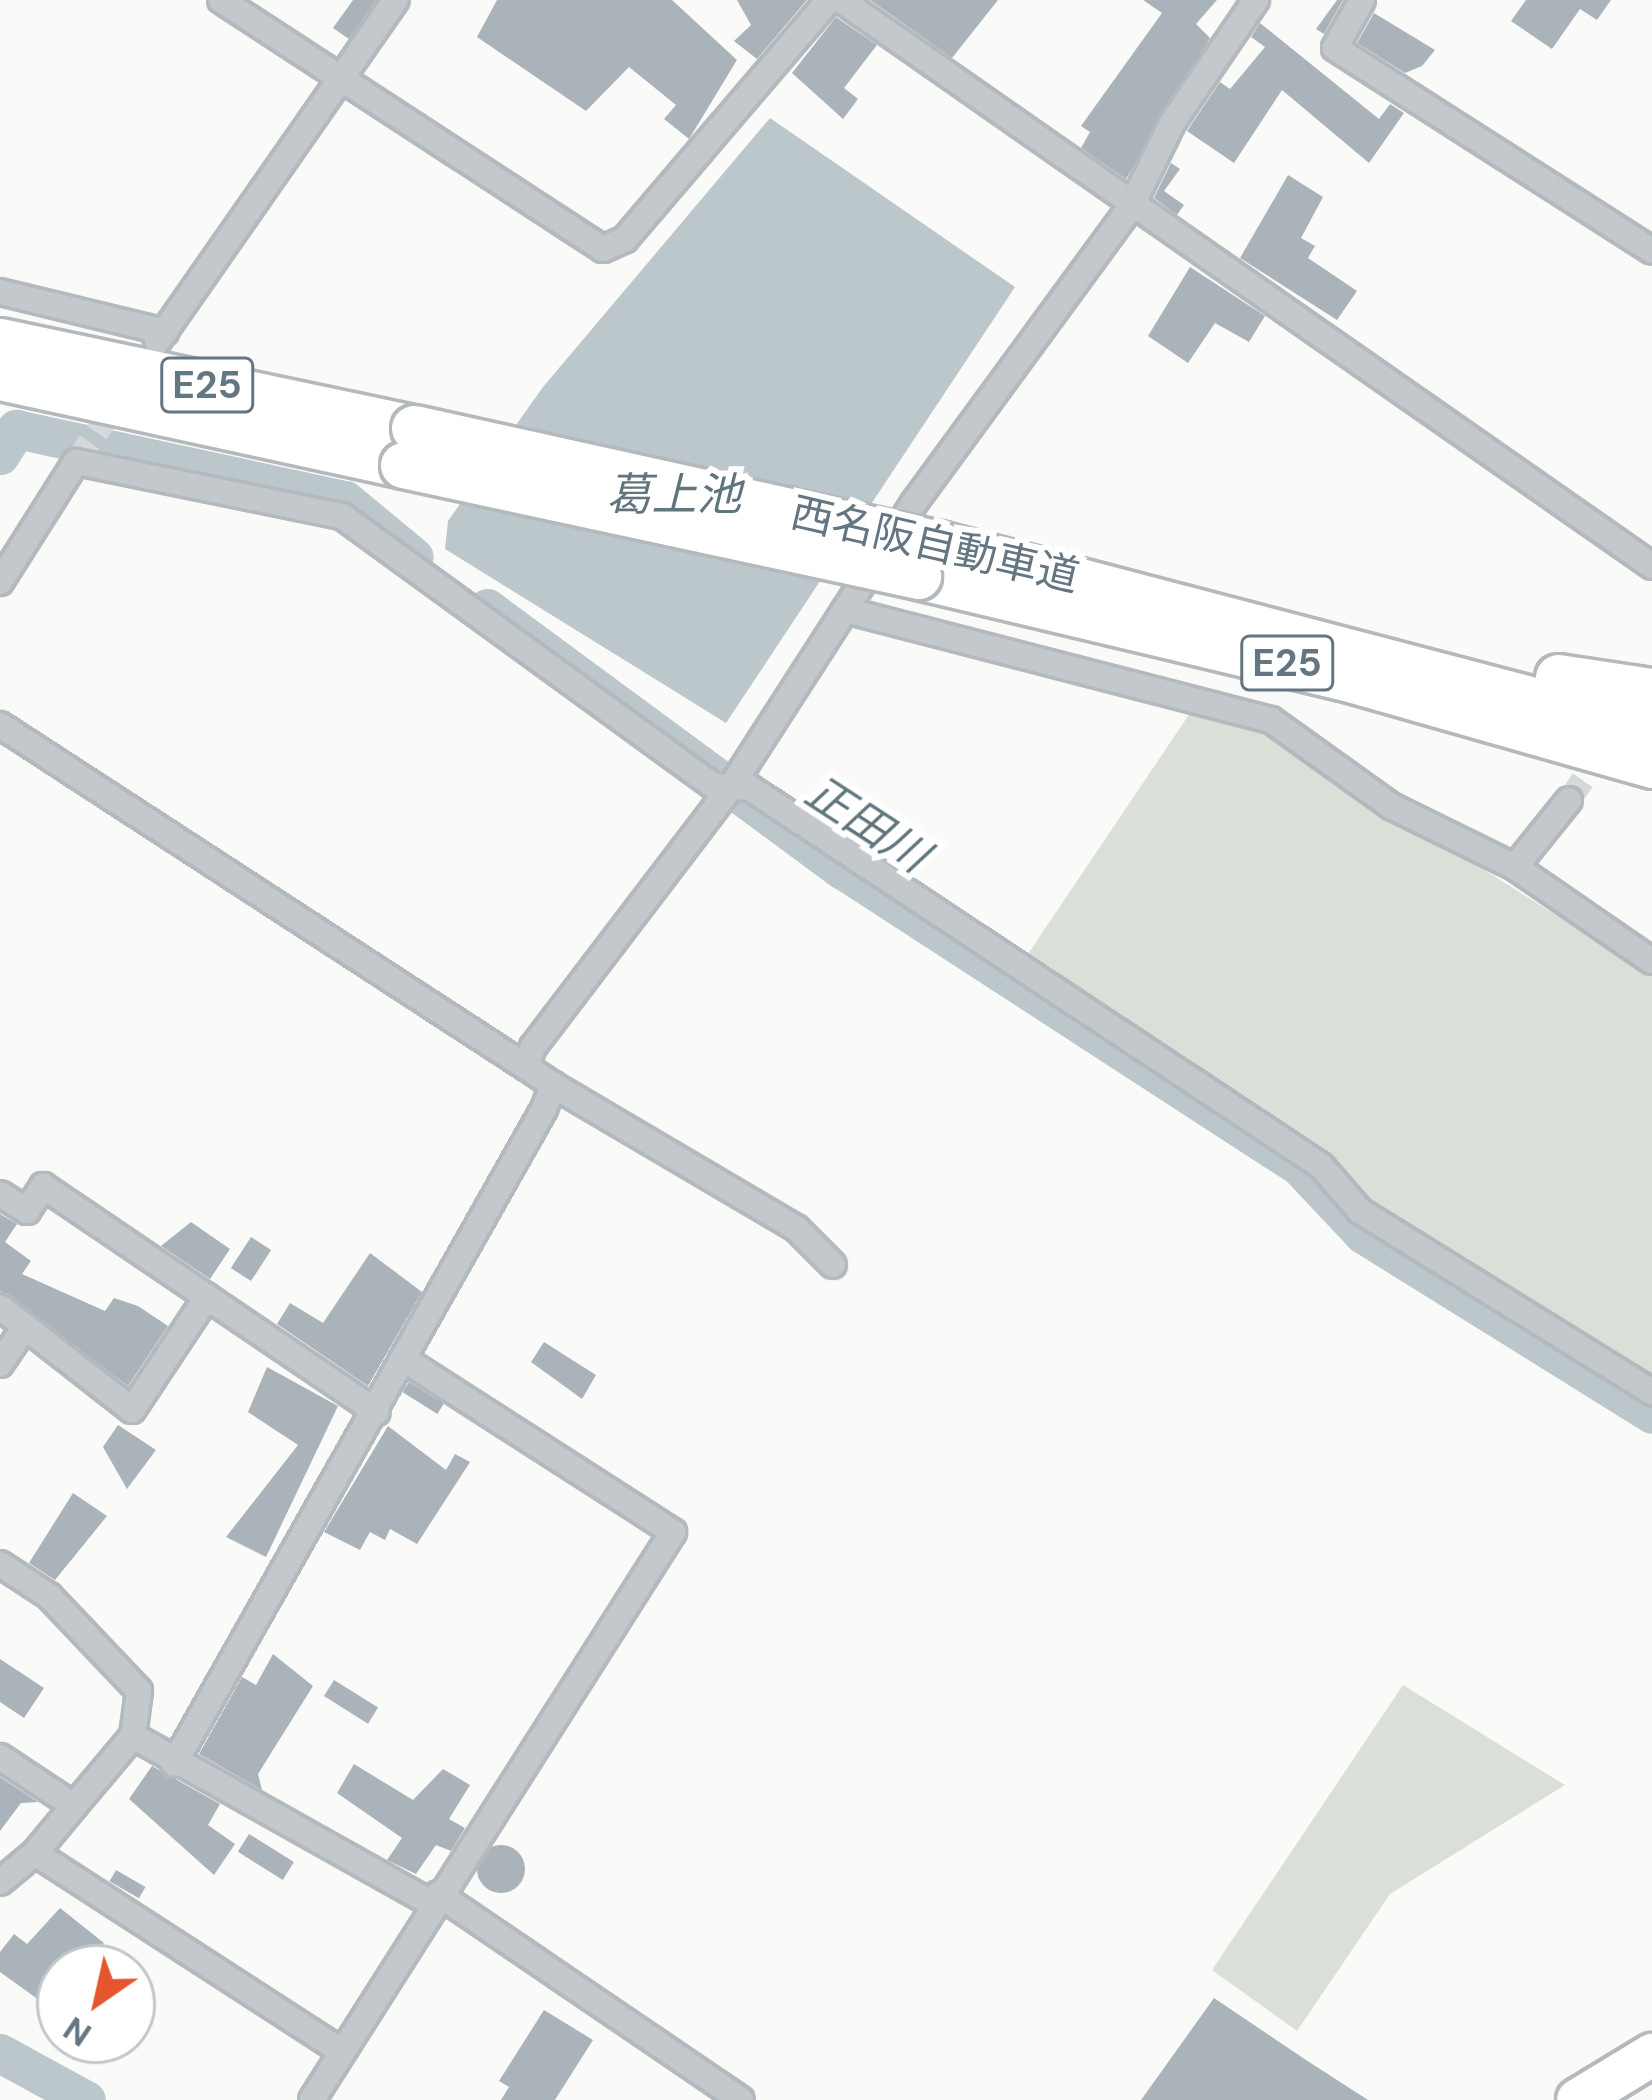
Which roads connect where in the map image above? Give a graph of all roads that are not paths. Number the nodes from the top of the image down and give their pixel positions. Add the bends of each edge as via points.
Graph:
1 (220, 0) edge
2 (396, 0) edge
3 (829, 0) edge
4 (842, 0) edge
5 (1256, 0) edge
6 (1362, 0) edge
7 (339, 84) junction
8 (1132, 206) junction
9 (1652, 251) edge
10 (0, 292) edge
11 (0, 341) edge
12 (0, 377) edge
13 (409, 447) junction
14 (928, 560) junction
15 (1652, 566) edge
16 (0, 582) edge
17 (845, 610) junction
18 (1312, 634) junction
19 (1343, 677) junction
20 (1652, 691) edge
21 (0, 725) edge
22 (1652, 730) edge
23 (1652, 765) edge
24 (1652, 780) edge
25 (730, 788) junction
26 (1569, 800) tunnel mouth
27 (1514, 868) junction
28 (1652, 961) edge
29 (526, 1067) junction
30 (553, 1085) junction
31 (0, 1194) edge
32 (833, 1265) dead end
33 (207, 1297) junction
34 (0, 1307) edge
35 (25, 1327) junction
36 (406, 1360) junction
37 (0, 1364) edge
38 (1652, 1392) edge
39 (377, 1412) junction
40 (0, 1564) edge
41 (133, 1736) junction
42 (0, 1757) edge
43 (174, 1764) junction
44 (74, 1806) junction
45 (35, 1853) junction
46 (0, 1882) edge
47 (437, 1900) junction
48 (341, 2050) junction
49 (1652, 2055) edge
50 (312, 2100) edge
51 (741, 2100) edge
52 (1578, 2100) edge

1 - 7 street
2 - 7 street
3 - 7 street via 626,239 603,250
4 - 8 street
5 - 8 street
6 - 9 street via 1335,48
7 - 10 street via 161,337
8 - 15 street
8 - 17 street
11 - 13 highway, 西名阪自動車道 / E25
12 - 13 highway, 西名阪自動車道 / E25
13 - 14 highway, 西名阪自動車道 / E25, bridge
14 - 18 highway, 西名阪自動車道 / E25
14 - 19 highway, 西名阪自動車道 / E25
16 - 25 street via 76,462 342,516 675,759
17 - 25 street
17 - 27 street via 1271,720 1390,806
18 - 20 highway
18 - 22 highway, 西名阪自動車道 / E25
19 - 23 highway, 西名阪自動車道 / E25
19 - 24 highway
21 - 29 street
25 - 29 street
25 - 38 street via 750,788 1028,968 1322,1166 1360,1211
26 - 27 street
27 - 28 street
29 - 30 street
30 - 32 street via 796,1228
30 - 36 street
31 - 33 street via 27,1211 43,1186
33 - 35 street via 132,1409
33 - 39 street
34 - 35 street
35 - 37 street
36 - 39 street
36 - 47 street via 673,1532
39 - 43 street
40 - 41 street via 49,1597 139,1691
41 - 43 street
41 - 44 street
42 - 44 street
43 - 47 street
44 - 45 street
45 - 46 street
45 - 48 street
47 - 48 street
47 - 51 street
48 - 50 street
49 - 52 highway

